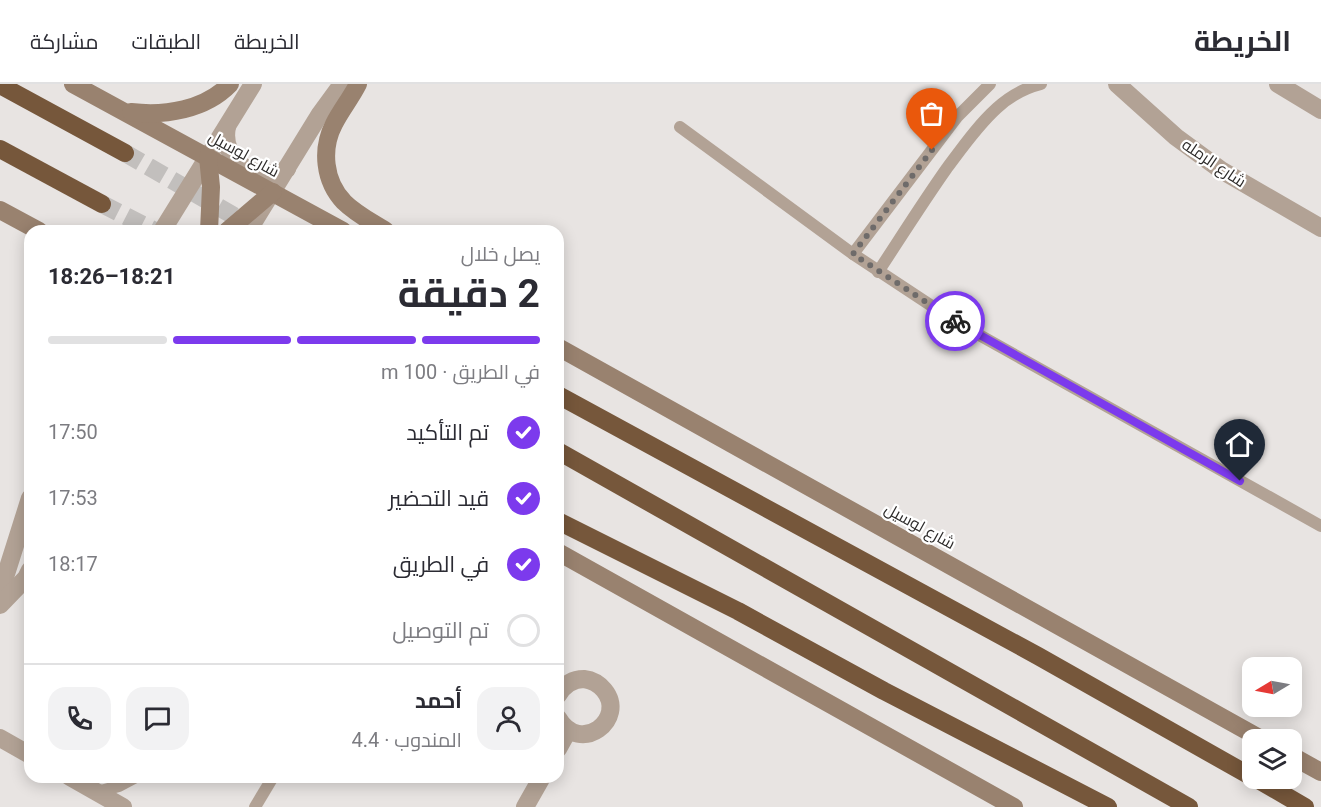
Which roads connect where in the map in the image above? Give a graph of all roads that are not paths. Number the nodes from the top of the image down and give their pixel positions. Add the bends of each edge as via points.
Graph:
1 (73, 84) edge
2 (230, 84) edge
3 (253, 84) edge
4 (342, 84) edge
5 (358, 84) edge
6 (990, 84) edge
7 (1041, 84) edge
8 (1114, 84) edge
9 (1278, 84) edge
10 (0, 85) edge
11 (1321, 110) edge
12 (126, 111) junction
13 (227, 127) junction
14 (680, 127) dead end
15 (0, 149) edge
16 (125, 153) tunnel mouth
17 (208, 157) junction
18 (287, 169) junction
19 (273, 192) junction
20 (102, 204) tunnel mouth
21 (0, 210) edge
22 (28, 225) edge
23 (166, 225) edge
24 (209, 225) edge
25 (234, 225) edge
26 (252, 225) edge
27 (333, 225) edge
28 (377, 225) edge
29 (1321, 228) edge
30 (853, 254) junction
31 (878, 272) junction
32 (564, 350) edge
33 (564, 398) edge
34 (564, 454) edge
35 (24, 517) edge
36 (564, 524) edge
37 (1321, 526) edge
38 (564, 555) edge
39 (24, 580) edge
40 (0, 593) edge
41 (0, 604) edge
42 (564, 688) edge
43 (564, 726) edge
44 (1243, 729) edge
45 (0, 738) edge
46 (24, 752) edge
47 (1302, 762) edge
48 (1242, 772) edge
49 (1321, 772) edge
50 (81, 783) edge
51 (125, 783) edge
52 (269, 783) edge
53 (539, 783) edge
54 (1273, 789) edge
55 (97, 792) junction
56 (123, 807) edge
57 (255, 807) edge
58 (525, 807) edge
59 (1014, 807) edge
60 (1108, 807) edge
61 (1189, 807) edge
62 (1305, 807) edge

1 - 12 street, شارع لوسيل
2 - 12 street via 214,97 190,107 150,114
3 - 13 street
4 - 18 street
5 - 28 street via 328,139 327,172 345,203
6 - 30 lane via 957,117
7 - 31 lane via 1012,97 985,120
8 - 29 street, شارع الرمله via 1221,170
9 - 11 street
10 - 16 highway
12 - 17 street, شارع لوسيل
13 - 17 street
13 - 18 street via 226,148 240,163 261,174
14 - 30 lane
15 - 20 highway
17 - 19 street, شارع لوسيل
17 - 23 street
17 - 24 street
18 - 19 street
19 - 25 street
19 - 26 street
19 - 27 street, شارع لوسيل
21 - 22 street
30 - 31 lane
31 - 37 lane via 956,322
32 - 44 street, شارع لوسيل
33 - 48 highway
34 - 61 highway
35 - 40 street
36 - 60 highway via 738,611
38 - 59 street
39 - 41 street
42 - 43 street via 586,679 606,692 610,709 599,729 582,735
45 - 46 street
47 - 49 street
50 - 55 street
51 - 55 lane
52 - 57 lane
53 - 58 street
54 - 62 highway
55 - 56 street

